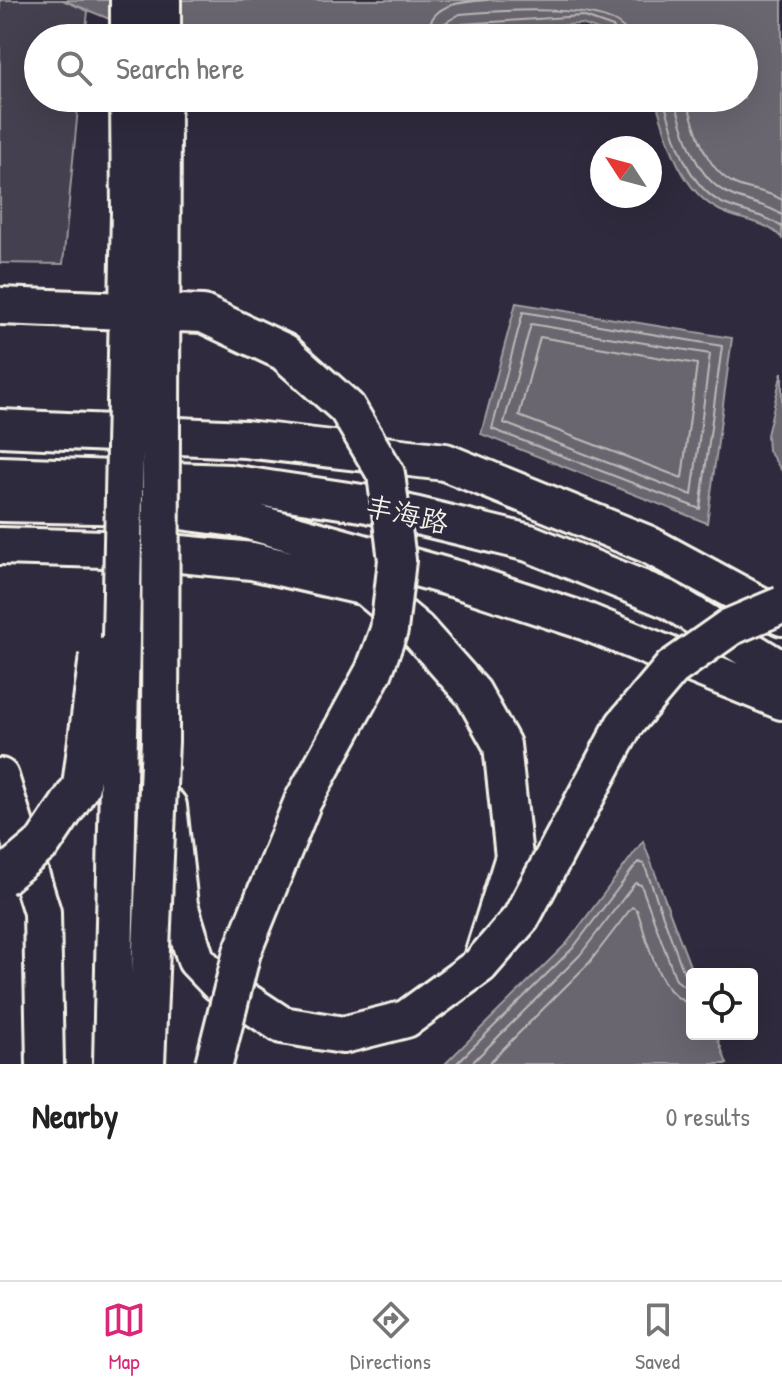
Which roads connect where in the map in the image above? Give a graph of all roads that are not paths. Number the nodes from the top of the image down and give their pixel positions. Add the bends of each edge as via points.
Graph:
1 (129, 0) edge
2 (162, 0) edge
3 (129, 24) edge
4 (162, 24) edge
5 (129, 112) edge
6 (162, 112) edge
7 (130, 212) junction
8 (0, 306) edge
9 (0, 428) edge
10 (0, 475) edge
11 (0, 503) edge
12 (0, 546) edge
13 (782, 605) edge
14 (782, 617) edge
15 (782, 670) edge
16 (782, 701) edge
17 (160, 741) junction
18 (0, 777) edge
19 (0, 879) edge
20 (480, 965) junction
21 (45, 1064) edge
22 (112, 1064) edge
23 (146, 1064) edge
24 (214, 1064) edge

1 - 3 highway
2 - 4 highway
5 - 7 highway, bridge
6 - 17 highway, bridge
7 - 19 highway, bridge via 95,701 81,786 43,843
7 - 22 highway, bridge
8 - 24 highway, bridge via 203,314 295,361 347,408 386,474 397,560 389,630 374,671 303,801 242,952
9 - 14 highway, 丰海路, bridge via 245,439 445,462 647,544
10 - 15 highway, 丰海路, bridge via 229,483 368,504 529,543 669,600
11 - 16 highway, bridge via 142,506 242,519 587,622
12 - 20 highway, bridge via 139,550 252,561 366,587 417,630 473,693 502,745 514,857
13 - 20 highway, bridge via 730,627 672,668 624,725 521,918
17 - 20 highway, bridge via 179,905 196,960 253,1008 282,1025 343,1035 406,1019
17 - 23 highway, bridge
18 - 21 highway via 42,912

